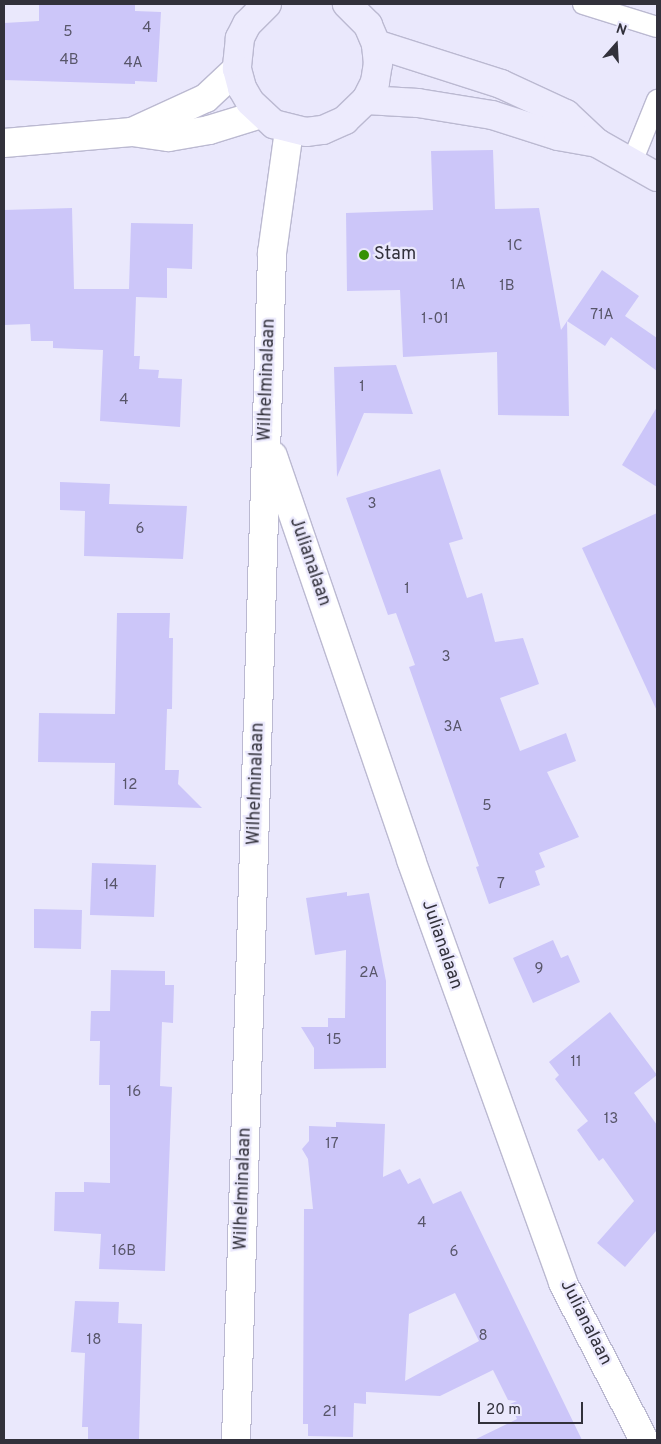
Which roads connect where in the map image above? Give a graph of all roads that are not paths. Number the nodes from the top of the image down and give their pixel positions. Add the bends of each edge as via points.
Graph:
1 (347, 4) edge
2 (583, 4) edge
3 (263, 5) edge
4 (657, 28) edge
5 (376, 44) junction
6 (237, 69) junction
7 (366, 100) junction
8 (657, 100) edge
9 (260, 114) junction
10 (289, 130) junction
11 (132, 132) junction
12 (4, 143) edge
13 (597, 143) junction
14 (632, 162) junction
15 (657, 177) edge
16 (267, 438) junction
17 (236, 1440) edge
18 (644, 1440) edge

1 - 5 main road via 368,25
2 - 4 lane
3 - 6 main road via 240,38
5 - 7 main road via 378,64
5 - 13 main road via 501,84 566,114
6 - 9 main road via 242,88
6 - 11 street via 206,98
7 - 10 main road via 351,116 334,126 306,132
7 - 13 main road via 418,103 492,115 558,136
8 - 14 lane
9 - 10 main road
9 - 11 street via 169,137
10 - 16 street, Wilhelminalaan via 272,253
11 - 12 street
13 - 14 main road
14 - 15 main road
16 - 17 street, Wilhelminalaan
16 - 18 street, Julianalaan via 410,860 563,1283

